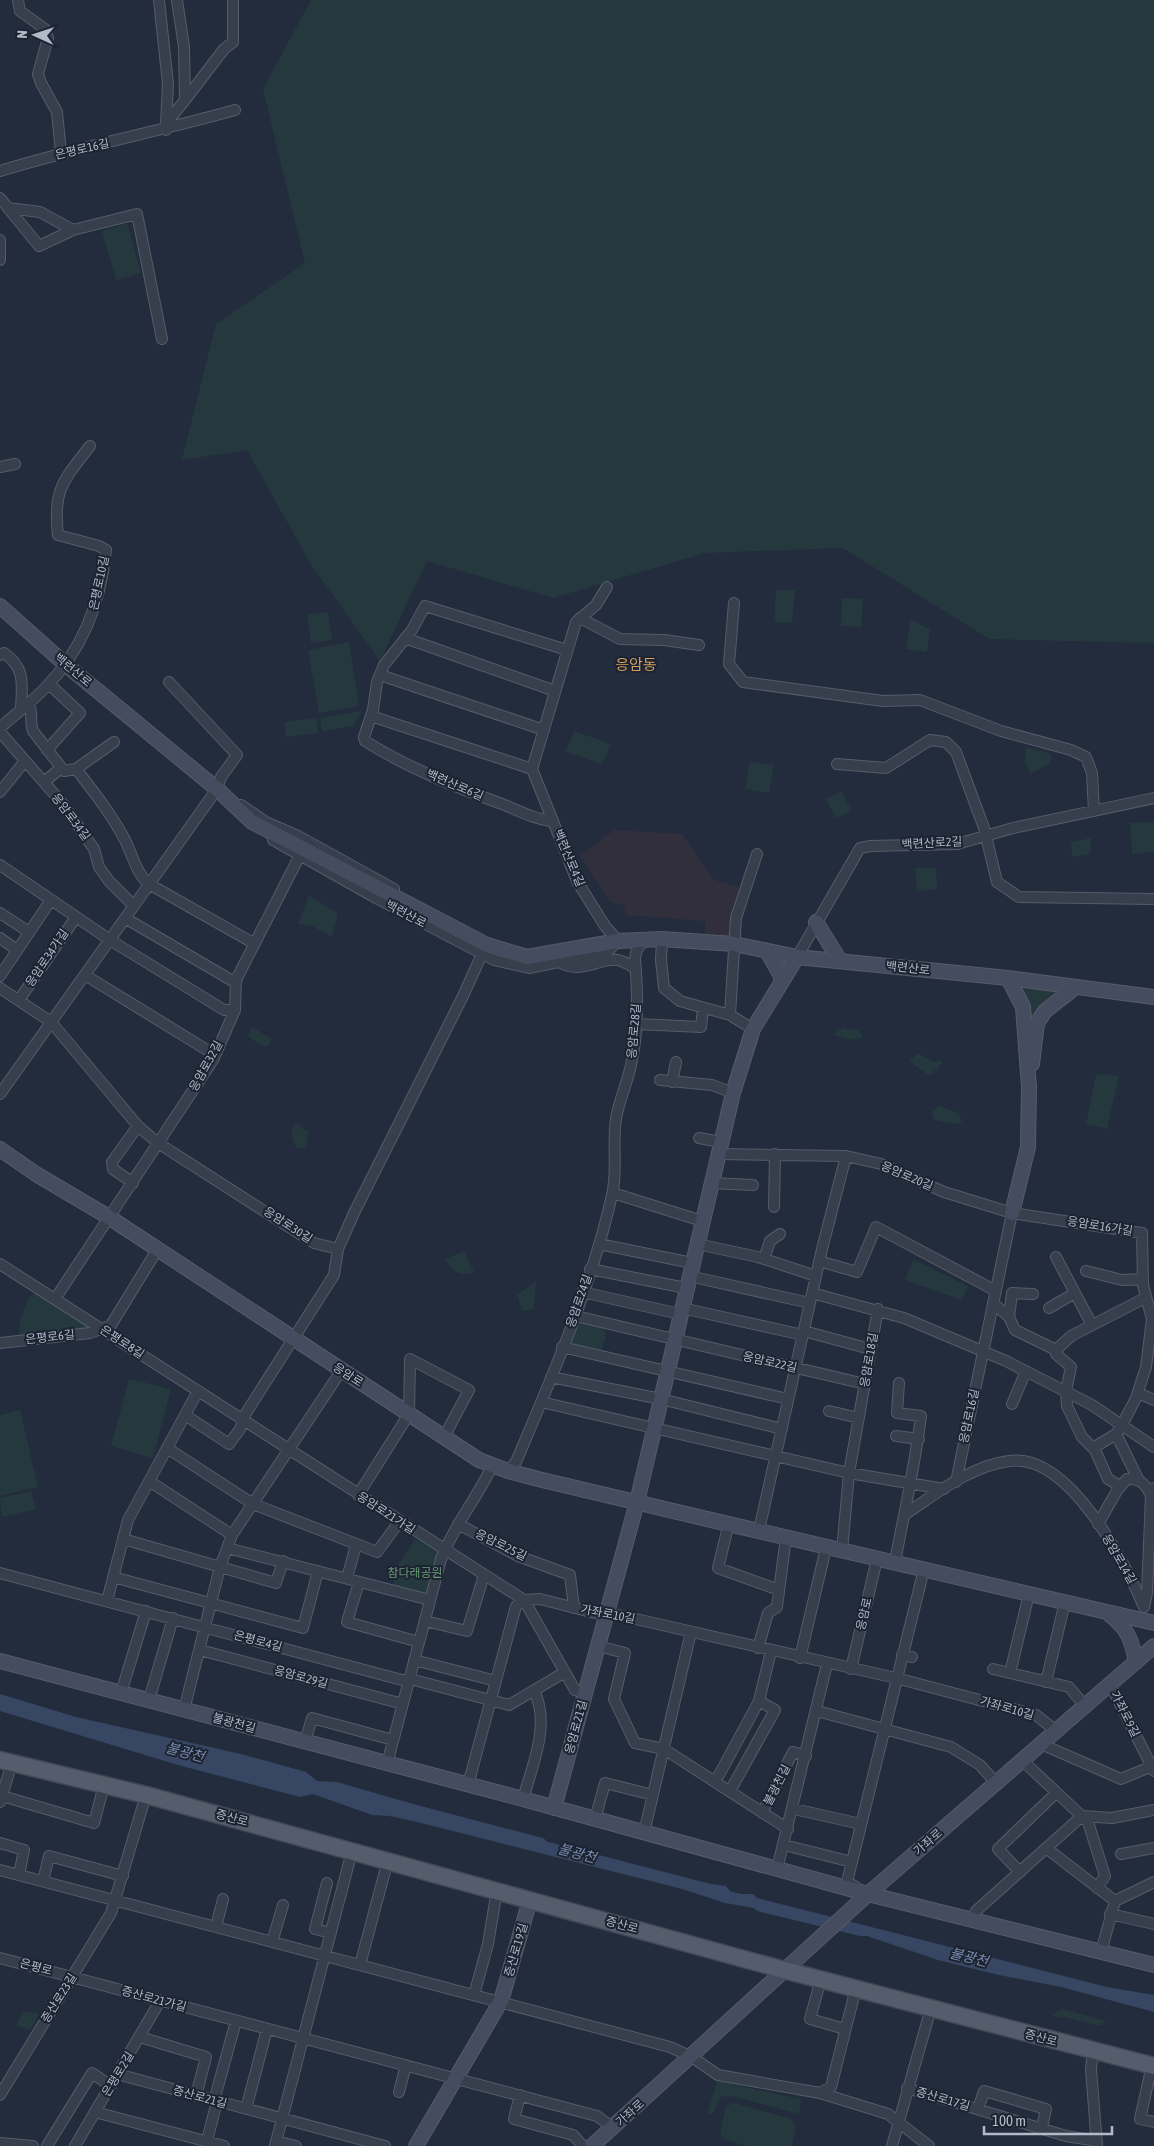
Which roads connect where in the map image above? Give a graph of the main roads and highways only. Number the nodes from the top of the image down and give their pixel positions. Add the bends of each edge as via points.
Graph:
1 (0, 606) edge
2 (816, 922) road end
3 (768, 953) junction
4 (797, 957) junction
5 (840, 961) junction
6 (1008, 978) junction
7 (782, 982) junction
8 (1076, 987) junction
9 (1154, 997) edge
10 (1029, 1087) junction
11 (0, 1149) edge
12 (1012, 1213) road end
13 (637, 1502) junction
14 (1108, 1612) junction
15 (1146, 1617) edge
16 (1154, 1646) edge
17 (0, 1661) edge
18 (1136, 1662) junction
19 (6, 1761) edge
20 (554, 1808) junction
21 (864, 1897) junction
22 (530, 1900) junction
23 (1154, 1965) edge
24 (784, 1970) junction
25 (1153, 2066) edge
26 (416, 2146) edge
27 (592, 2146) edge

1 - 3 main road, 백련산로 via 252,822 487,945 528,957 560,957 618,941 662,939 734,944
2 - 5 main road
3 - 4 main road, 백련산로
3 - 7 main road
4 - 5 main road, 백련산로
4 - 7 main road
5 - 6 main road, 백련산로
6 - 8 main road, 백련산로
6 - 10 main road via 1023,1007
7 - 13 main road via 752,1030 733,1093
8 - 9 main road, 백련산로
8 - 10 main road via 1044,1011 1037,1023
10 - 12 main road via 1028,1147
11 - 13 main road, 응암로 via 480,1460 508,1471
13 - 14 main road, 응암로
13 - 20 main road, 응암로21길
14 - 15 main road, 응암로
14 - 18 main road via 1130,1634
16 - 18 main road, 가좌로
17 - 20 main road, 불광천길
18 - 21 main road, 가좌로
19 - 22 main road, 증산로 via 146,1795
20 - 21 main road, 불광천길
21 - 23 main road, 불광천길
21 - 24 main road, 가좌로
22 - 24 main road, 증산로
22 - 26 main road, 증산로19길 via 501,2001
24 - 25 main road, 증산로
24 - 27 main road, 가좌로

